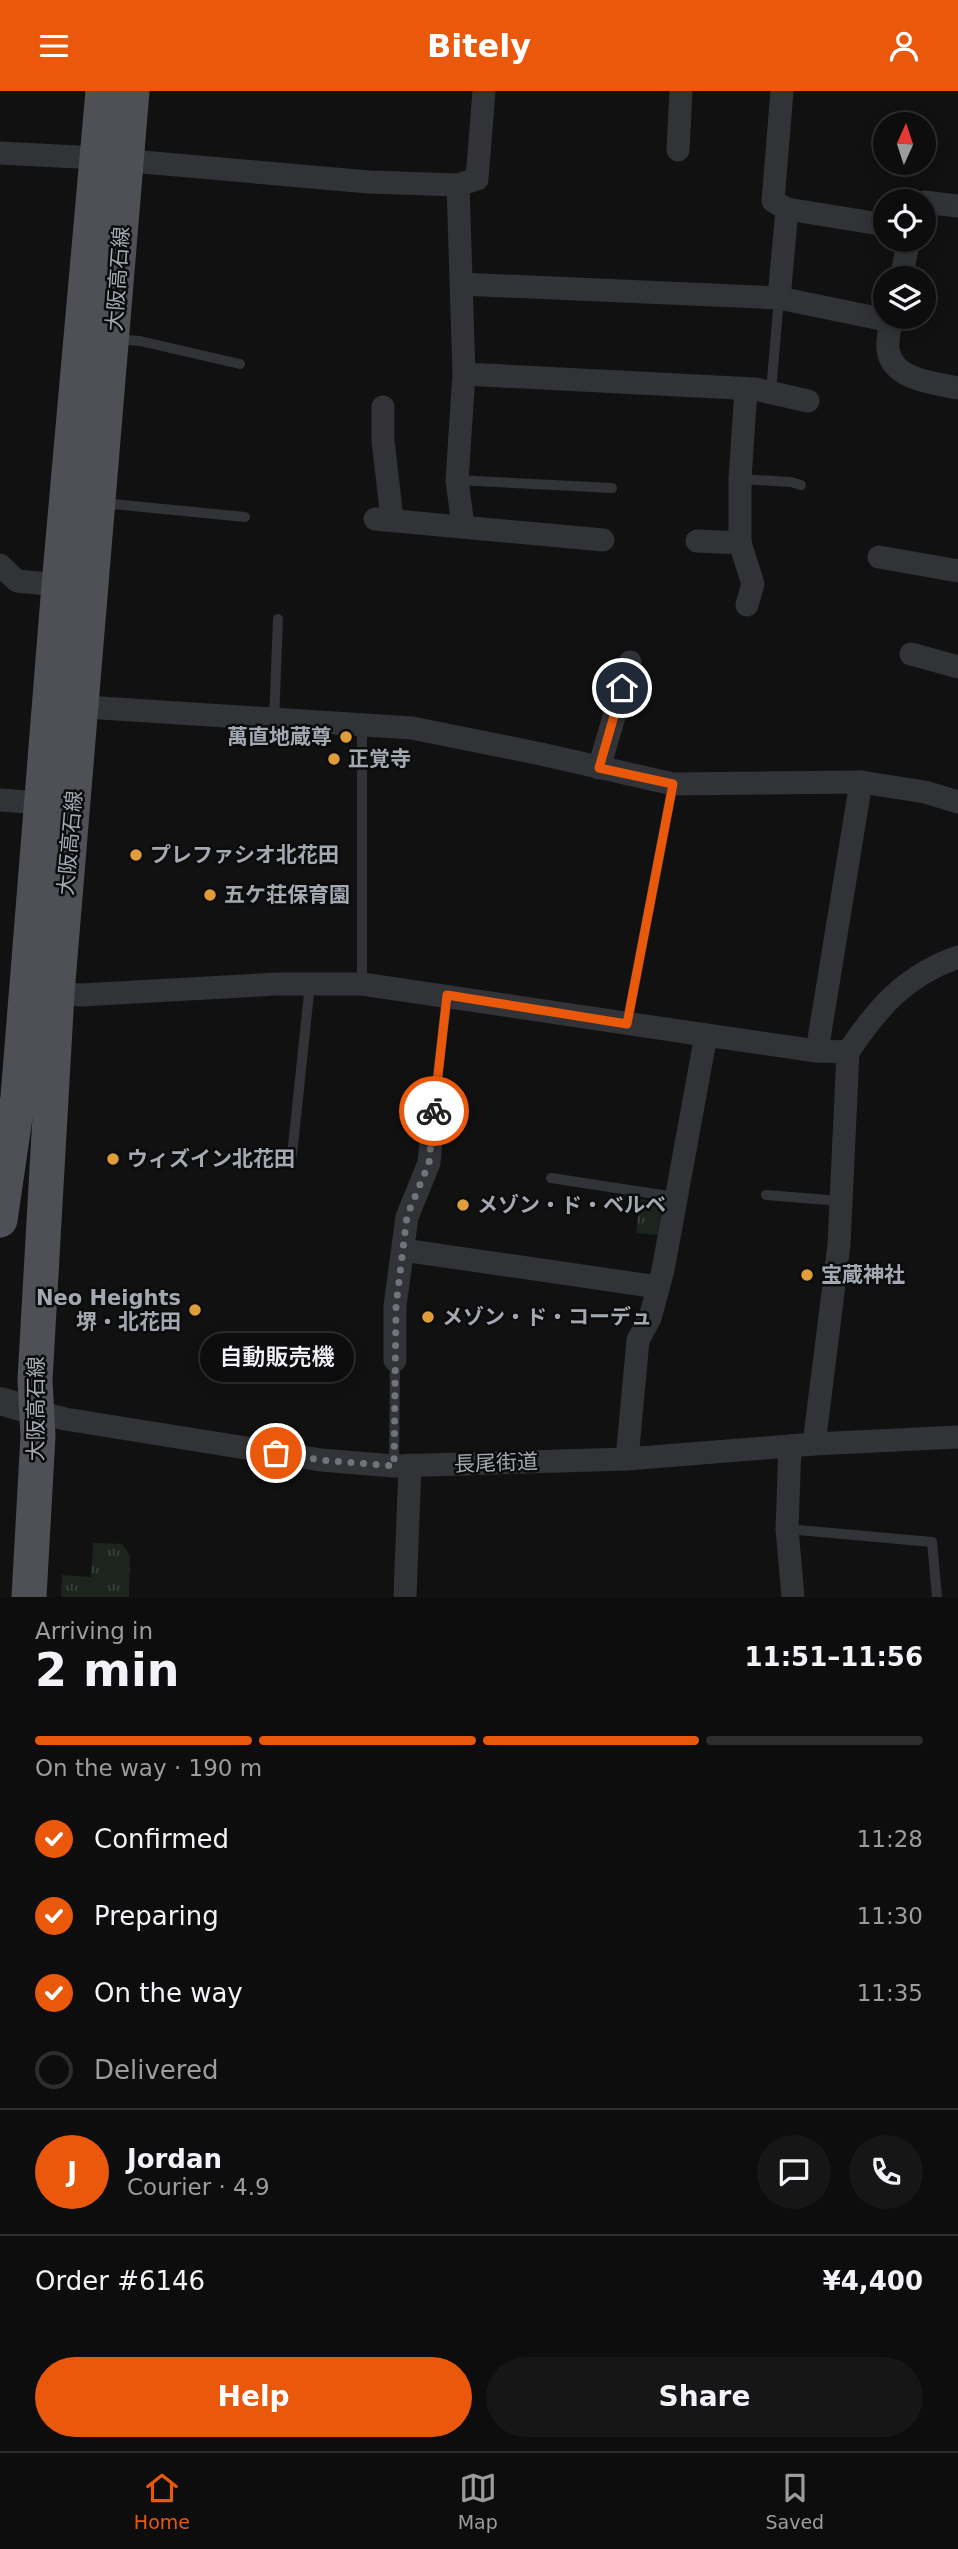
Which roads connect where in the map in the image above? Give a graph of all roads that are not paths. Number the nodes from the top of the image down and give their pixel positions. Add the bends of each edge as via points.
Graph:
1 (103, 91) edge
2 (132, 91) edge
3 (484, 91) edge
4 (681, 91) edge
5 (782, 91) edge
6 (678, 150) dead end
7 (0, 153) edge
8 (112, 159) junction
9 (458, 185) junction
10 (936, 203) edge
11 (958, 206) edge
12 (787, 209) junction
13 (873, 223) edge
14 (461, 284) junction
15 (779, 298) junction
16 (873, 315) edge
17 (891, 329) edge
18 (113, 339) junction
19 (240, 364) dead end
20 (464, 374) junction
21 (958, 388) edge
22 (746, 389) junction
23 (771, 393) junction
24 (808, 401) dead end
25 (383, 407) dead end
26 (740, 479) junction
27 (457, 480) junction
28 (801, 485) dead end
29 (612, 488) dead end
30 (100, 502) junction
31 (245, 517) dead end
32 (463, 526) junction
33 (603, 540) dead end
34 (697, 541) dead end
35 (740, 543) junction
36 (879, 557) dead end
37 (0, 565) edge
38 (958, 571) edge
39 (59, 585) junction
40 (747, 605) dead end
41 (278, 619) dead end
42 (911, 654) dead end
43 (630, 662) dead end
44 (958, 667) edge
45 (66, 706) junction
46 (274, 720) junction
47 (362, 726) junction
48 (599, 768) junction
49 (861, 782) junction
50 (673, 784) junction
51 (0, 800) edge
52 (958, 802) edge
53 (41, 803) junction
54 (958, 957) edge
55 (310, 984) junction
56 (362, 984) junction
57 (57, 993) junction
58 (447, 995) junction
59 (627, 1024) junction
60 (706, 1035) junction
61 (817, 1051) junction
62 (848, 1052) junction
63 (435, 1098) joint
64 (292, 1154) dead end
65 (551, 1178) dead end
66 (766, 1195) dead end
67 (675, 1197) junction
68 (841, 1201) junction
69 (0, 1220) edge
70 (403, 1250) junction
71 (659, 1287) junction
72 (395, 1360) joint
73 (0, 1401) edge
74 (37, 1412) junction
75 (958, 1437) edge
76 (814, 1444) junction
77 (790, 1446) junction
78 (627, 1459) junction
79 (402, 1465) junction
80 (787, 1529) junction
81 (29, 1597) edge
82 (405, 1597) edge
83 (793, 1597) edge
84 (937, 1597) edge

1 - 8 main road, 大阪高石線
2 - 8 main road, 大阪高石線
3 - 9 street via 477,179
4 - 6 street
5 - 12 street via 773,201
7 - 8 street
8 - 9 street via 369,182
8 - 18 main road, 大阪高石線
8 - 39 main road, 大阪高石線
9 - 14 street
10 - 11 street
12 - 13 street
12 - 15 street
14 - 15 street
14 - 20 street
15 - 16 street
15 - 23 lane
17 - 21 street via 888,351 896,366 917,380
18 - 19 lane
18 - 30 main road, 大阪高石線
20 - 22 street
20 - 27 street
22 - 23 street
22 - 26 street
23 - 24 street
25 - 32 street via 383,519
26 - 28 lane
26 - 35 street
27 - 29 lane
27 - 32 street
30 - 31 lane
30 - 45 main road, 大阪高石線
32 - 33 street
34 - 35 street
35 - 40 street via 753,584
36 - 38 street
37 - 39 street via 17,581
39 - 45 main road, 大阪高石線
41 - 46 lane
42 - 44 street
43 - 48 street
45 - 46 street
45 - 53 main road, 大阪高石線
45 - 57 main road, 大阪高石線
46 - 47 street
47 - 48 street via 412,728
47 - 56 lane
48 - 50 street
49 - 50 street
49 - 52 street
49 - 61 street
50 - 59 lane
51 - 53 street
53 - 69 main road, 大阪高石線 via 18,1097
54 - 62 street via 903,986 884,1003
55 - 56 street
55 - 57 street
55 - 64 lane
56 - 58 street
57 - 74 main road, 大阪高石線 via 35,1380
58 - 59 street
58 - 63 lane
59 - 60 street
60 - 61 street
60 - 67 street
61 - 62 street
62 - 68 street
63 - 70 street via 429,1163 407,1216
65 - 67 lane
66 - 68 lane
67 - 71 street
68 - 76 street
70 - 71 street
70 - 72 street
71 - 78 street via 638,1340
72 - 79 lane
73 - 74 street
74 - 79 street, 長尾街道 via 321,1460
74 - 81 main road, 大阪高石線
75 - 76 street, 長尾街道
76 - 77 street, 長尾街道
77 - 78 street, 長尾街道
77 - 80 street
78 - 79 street, 長尾街道
79 - 82 street
80 - 83 street
80 - 84 lane via 932,1542

